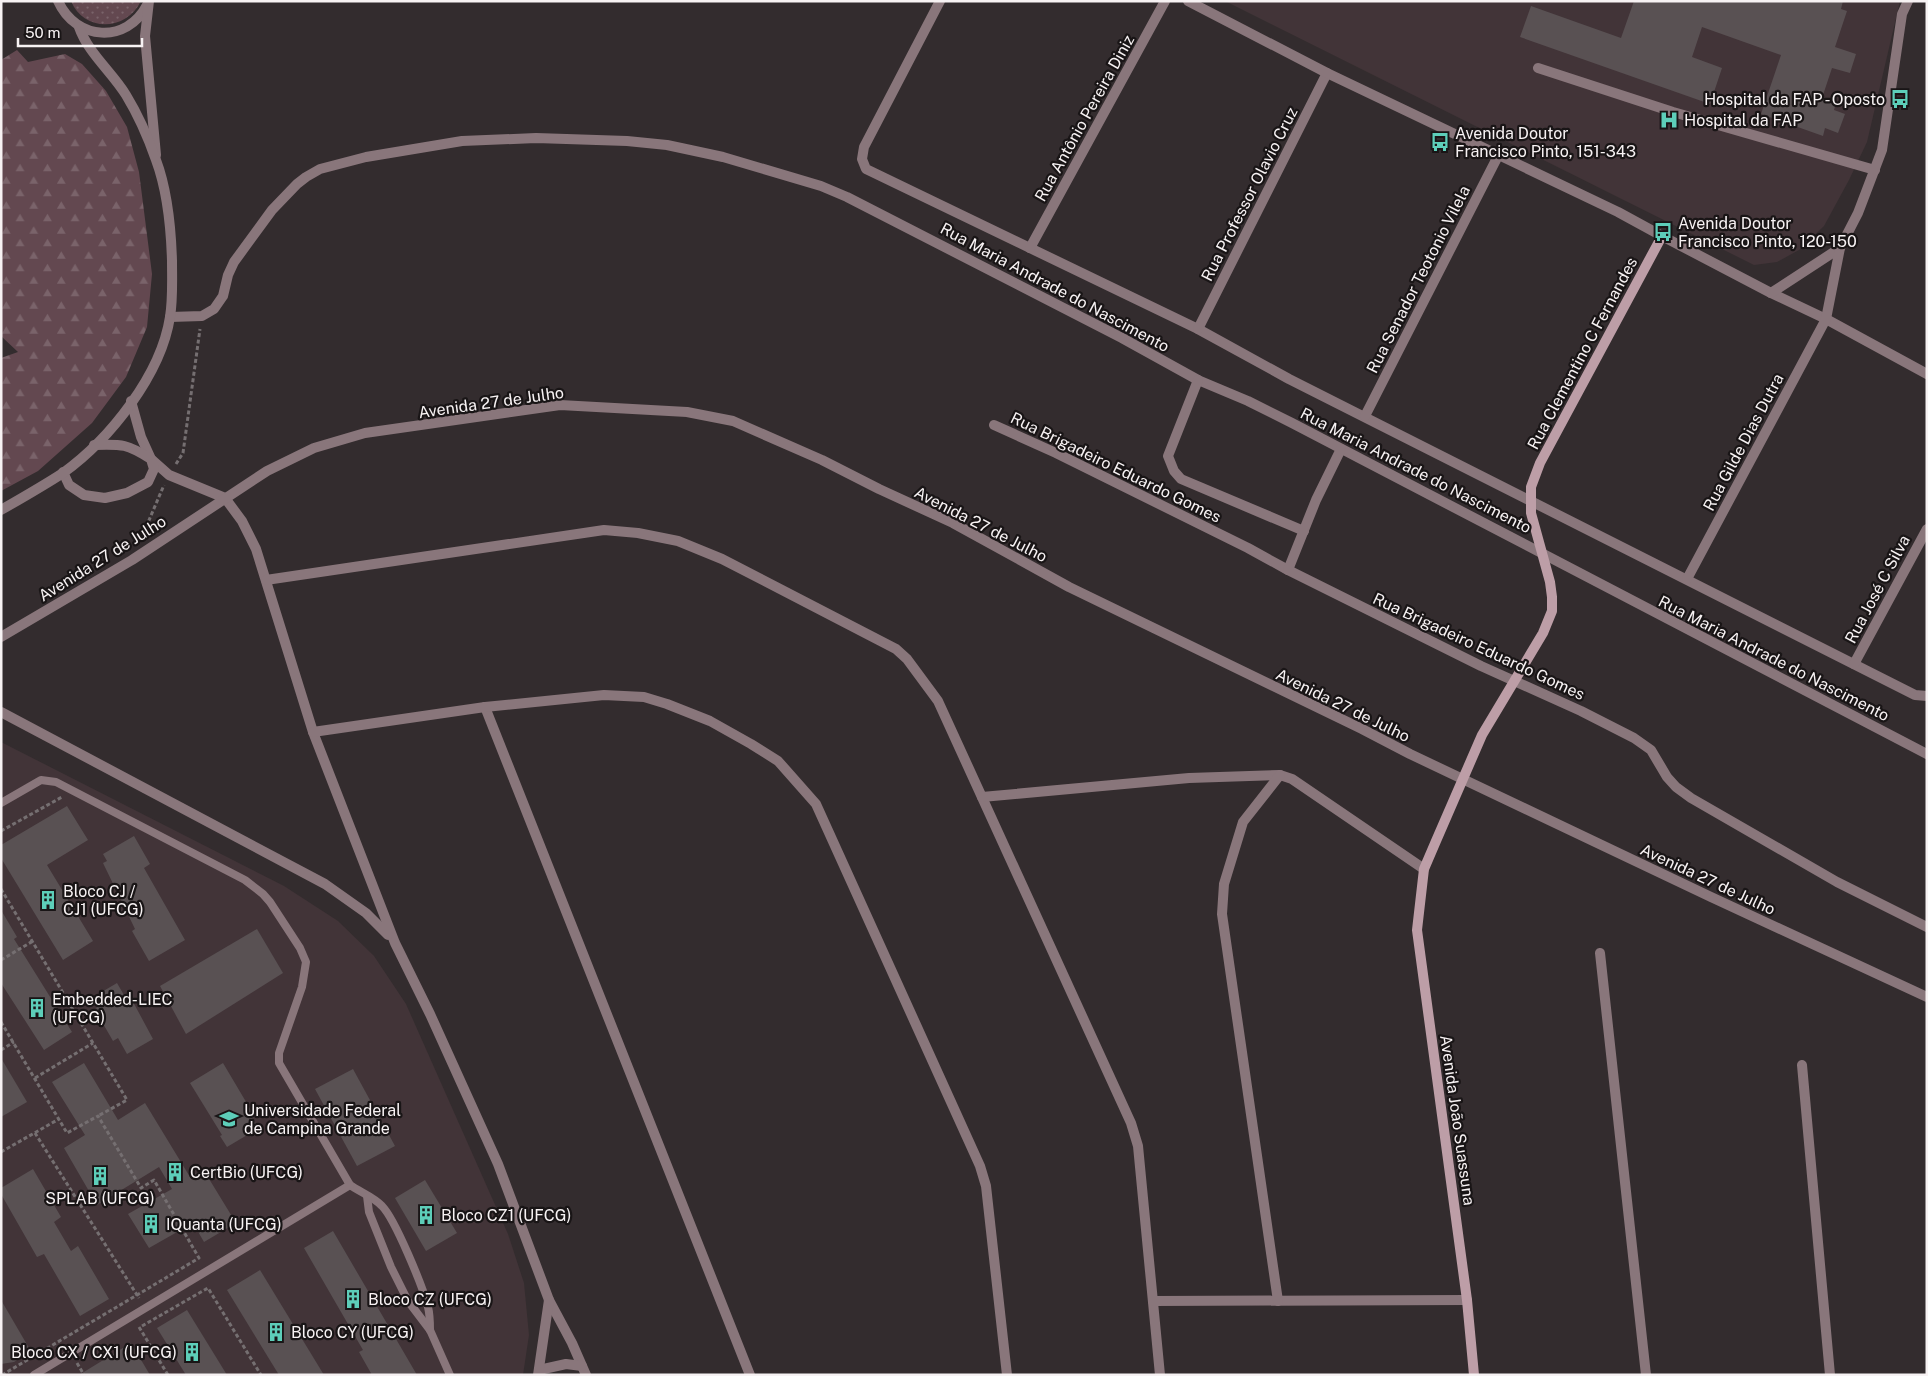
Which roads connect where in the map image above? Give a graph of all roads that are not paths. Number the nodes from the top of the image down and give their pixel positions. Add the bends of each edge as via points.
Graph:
1 (58, 1) edge
2 (149, 1) edge
3 (940, 1) edge
4 (1165, 1) edge
5 (1188, 1) edge
6 (1908, 1) edge
7 (79, 27) junction
8 (1538, 68) dead end
9 (1327, 73) junction
10 (1498, 156) junction
11 (156, 161) junction
12 (1875, 170) junction
13 (1662, 236) junction
14 (1030, 248) junction
15 (1840, 248) junction
16 (1771, 293) junction
17 (170, 317) junction
18 (1826, 319) junction
19 (1198, 329) junction
20 (1927, 374) edge
21 (1198, 380) junction
22 (132, 401) junction
23 (1365, 416) junction
24 (994, 425) dead end
25 (94, 445) junction
26 (1341, 449) junction
27 (151, 459) junction
28 (64, 472) junction
29 (225, 498) junction
30 (1531, 503) junction
31 (1, 510) edge
32 (1927, 529) edge
33 (1304, 531) junction
34 (1542, 553) junction
35 (1288, 570) junction
36 (1687, 579) junction
37 (266, 580) junction
38 (1, 637) edge
39 (1854, 664) junction
40 (1514, 682) junction
41 (1927, 696) edge
42 (485, 707) junction
43 (1, 712) edge
44 (313, 732) junction
45 (1927, 754) edge
46 (1280, 775) junction
47 (1464, 779) junction
48 (982, 797) junction
49 (1, 803) edge
50 (1424, 869) junction
51 (1927, 928) edge
52 (395, 943) junction
53 (1600, 953) dead end
54 (1927, 997) edge
55 (1802, 1065) dead end
56 (350, 1185) junction
57 (367, 1196) junction
58 (549, 1300) junction
59 (1467, 1300) junction
60 (1153, 1301) junction
61 (1278, 1301) junction
62 (430, 1330) junction
63 (584, 1370) edge
64 (538, 1372) edge
65 (34, 1375) edge
66 (450, 1375) edge
67 (750, 1375) edge
68 (1007, 1375) edge
69 (1160, 1375) edge
70 (1474, 1375) edge
71 (1646, 1375) edge
72 (1830, 1375) edge

1 - 7 street via 62,10
2 - 7 street via 136,21 120,30 102,33
2 - 11 street via 145,36
3 - 14 street, Rua Maria Andrade do Nascimento via 864,147 862,159 866,169
4 - 14 street, Rua Antônio Pereira Diniz
5 - 9 street
6 - 12 street via 1902,14 1882,150
7 - 11 street via 88,45 126,96
8 - 12 street via 1673,112
9 - 10 street
9 - 19 street, Rua Professor Olavio Cruz
10 - 13 street
10 - 23 street, Rua Senador Teotonio Vilela
11 - 17 street via 166,196 171,238
12 - 15 street
13 - 16 street
13 - 30 main road, Rua Clementino C Fernandes via 1540,463 1531,487
14 - 19 street, Rua Maria Andrade do Nascimento
15 - 16 street
15 - 18 street, Rua Gilde Dias Dutra
16 - 18 street
17 - 21 street, Rua Maria Andrade do Nascimento via 202,316 218,305 234,262 272,210 302,180 320,170 374,155 462,141 602,139 667,145 762,167 821,186 870,207
17 - 22 street via 152,370
18 - 20 street
18 - 36 street, Rua Gilde Dias Dutra
19 - 23 street, Rua Maria Andrade do Nascimento
21 - 26 street, Rua Maria Andrade do Nascimento via 1248,401
21 - 33 street via 1168,456 1174,471 1181,479
22 - 25 street
22 - 27 street via 141,437
23 - 30 street, Rua Maria Andrade do Nascimento
24 - 35 street, Rua Brigadeiro Eduardo Gomes
25 - 27 street via 120,444 132,447
25 - 28 street
26 - 33 street
26 - 34 street, Rua Maria Andrade do Nascimento
27 - 28 street via 154,469 148,482 127,493 105,498 84,495 69,485
27 - 29 street via 168,475
28 - 31 street
29 - 37 street via 242,521 256,549
29 - 38 street, Avenida 27 de Julho via 132,560
29 - 47 street, Avenida 27 de Julho via 267,471 314,448 365,434 560,406 687,412 733,422 822,460 953,523 1069,587
30 - 34 main road, Rua Clementino C Fernandes
30 - 36 street, Rua Maria Andrade do Nascimento
32 - 39 street, Rua José C Silva
33 - 35 street
34 - 40 main road via 1550,582 1552,611
34 - 45 street, Rua Maria Andrade do Nascimento
35 - 40 street, Rua Brigadeiro Eduardo Gomes
36 - 39 street, Rua Maria Andrade do Nascimento
37 - 44 street
37 - 48 street via 604,530 678,541 722,559 896,649 938,701
39 - 41 street, Rua Maria Andrade do Nascimento via 1915,695
40 - 47 main road via 1482,735
40 - 51 street, Rua Brigadeiro Eduardo Gomes via 1581,711 1644,744 1667,777 1691,798 1837,882
42 - 44 street
42 - 67 street
42 - 68 street via 604,695 644,697 710,721 758,748 778,761 816,804 980,1166 986,1186
43 - 52 street via 325,884 366,913
44 - 52 street
46 - 48 street via 1189,778
46 - 50 street via 1292,779
46 - 61 street via 1243,822 1224,884 1222,914
47 - 50 main road
47 - 54 street, Avenida 27 de Julho
48 - 60 street via 1131,1123 1138,1146
49 - 56 lane via 41,780 56,782 245,880 263,894 304,954 306,969 279,1053 279,1063
50 - 59 main road, Avenida João Suassuna via 1418,930
52 - 58 street via 498,1164
53 - 71 street
55 - 72 street
56 - 57 lane
56 - 65 lane
57 - 62 lane via 369,1212 390,1267 408,1301
57 - 62 lane via 376,1200 389,1216 428,1306
58 - 63 street
58 - 64 street
59 - 61 street
59 - 70 main road, Avenida João Suassuna
60 - 61 street
60 - 69 street
62 - 66 lane
63 - 64 street via 566,1364

